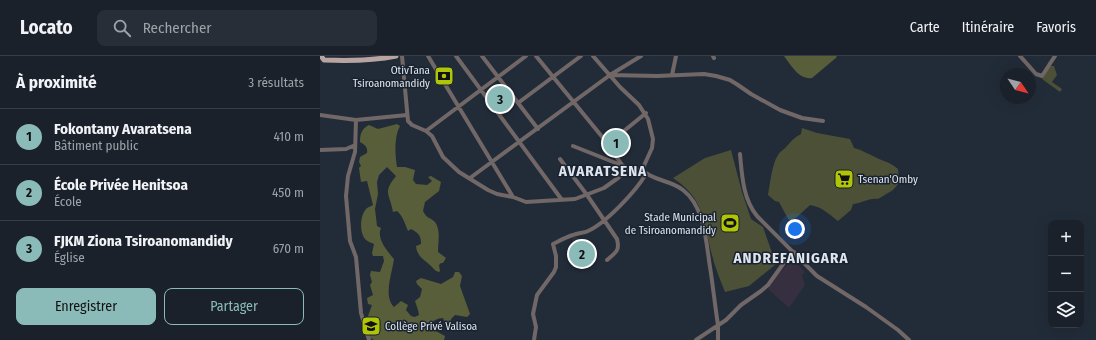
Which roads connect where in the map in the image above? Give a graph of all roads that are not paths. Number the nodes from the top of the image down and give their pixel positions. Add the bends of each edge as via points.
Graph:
1 (396, 56) edge
2 (402, 56) edge
3 (428, 56) edge
4 (456, 56) edge
5 (482, 56) edge
6 (526, 56) edge
7 (536, 56) edge
8 (581, 56) edge
9 (593, 56) edge
10 (641, 56) edge
11 (676, 56) edge
12 (1020, 56) edge
13 (1055, 56) edge
14 (322, 59) edge
15 (672, 75) junction
16 (610, 76) junction
17 (498, 77) junction
18 (553, 77) junction
19 (481, 90) junction
20 (574, 102) junction
21 (518, 103) junction
22 (458, 107) junction
23 (646, 113) junction
24 (320, 115) edge
25 (407, 115) junction
26 (356, 120) junction
27 (823, 121) dead end
28 (538, 129) junction
29 (426, 131) junction
30 (520, 142) junction
31 (608, 144) junction
32 (353, 146) dead end
33 (573, 146) dead end
34 (320, 150) edge
35 (740, 154) dead end
36 (560, 159) dead end
37 (492, 162) junction
38 (622, 165) junction
39 (628, 169) junction
40 (642, 170) junction
41 (646, 174) junction
42 (470, 178) junction
43 (587, 195) junction
44 (513, 197) junction
45 (562, 200) junction
46 (604, 219) junction
47 (794, 252) junction
48 (607, 260) dead end
49 (718, 325) junction
50 (369, 340) edge
51 (534, 340) edge
52 (696, 340) edge
53 (718, 340) edge
54 (909, 340) edge

1 - 14 main road via 355,62
2 - 25 street
3 - 22 street
4 - 19 street
5 - 17 street
6 - 17 street
7 - 18 street
8 - 18 street
9 - 16 street
10 - 16 street
11 - 15 street
12 - 13 street via 1036,74 1042,76
15 - 16 street
15 - 27 street via 704,74 730,80 780,110 802,118
16 - 20 street
16 - 23 street
17 - 19 street
17 - 21 street
18 - 20 street
18 - 21 street
19 - 22 street
19 - 30 street
20 - 28 street
20 - 31 street
21 - 28 street
22 - 29 street
22 - 37 street
23 - 31 street
23 - 40 street via 653,139 652,148
24 - 26 street
25 - 26 street
25 - 29 street via 412,125
26 - 50 street via 355,152 348,176 346,196 350,241 356,257 362,313
28 - 30 street
29 - 42 street via 432,136 450,165
30 - 37 street
30 - 45 street
31 - 38 street
32 - 34 street via 346,149
33 - 38 street
35 - 47 street via 746,198 751,209
36 - 43 street
37 - 42 street
37 - 44 street
38 - 39 street
39 - 40 street
39 - 43 street via 604,188
40 - 41 street
41 - 46 street via 626,200
41 - 49 street via 683,190 696,206 704,230
42 - 44 street via 497,194
43 - 45 street
43 - 46 street
44 - 45 street via 526,202
46 - 48 street via 619,246
46 - 51 street via 587,232 573,235 552,246 556,256 556,267 537,295 533,314 536,327
47 - 49 street via 768,285
47 - 54 street via 817,276 866,307
49 - 52 street
49 - 53 street

